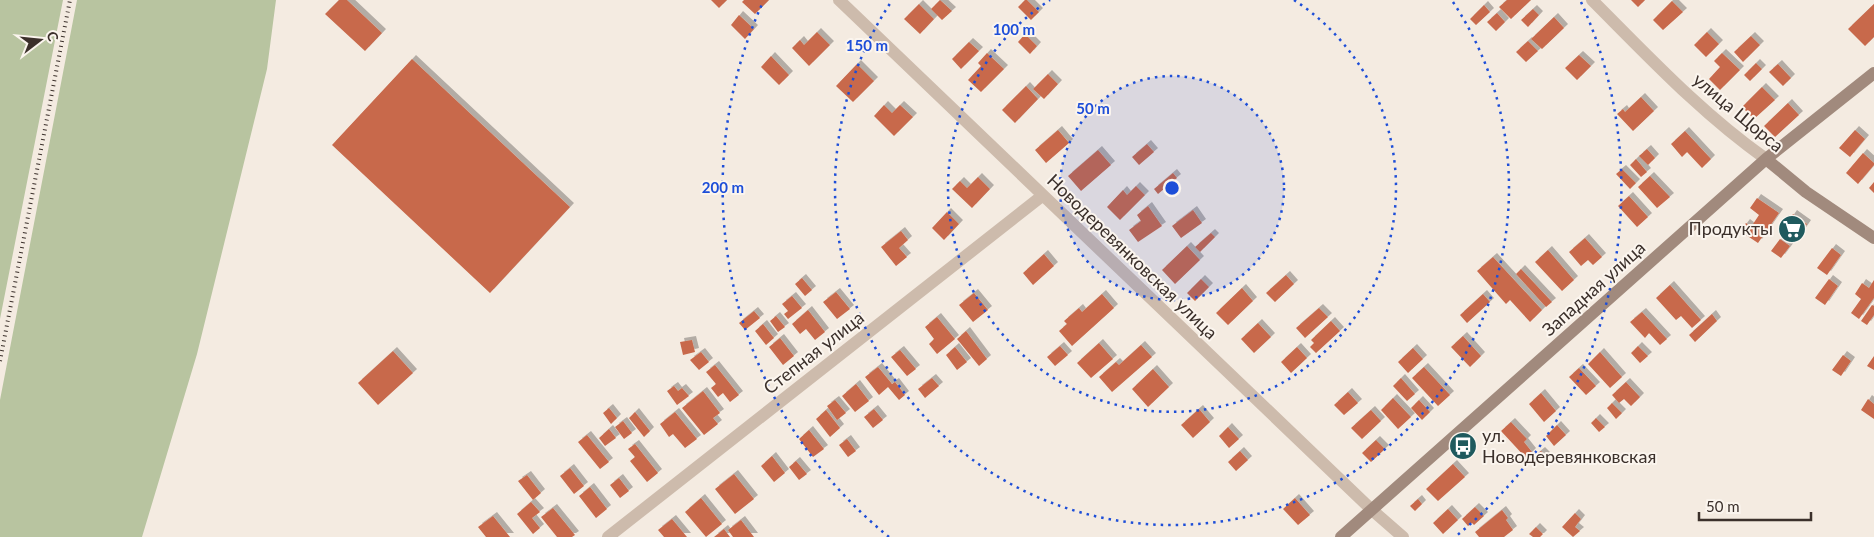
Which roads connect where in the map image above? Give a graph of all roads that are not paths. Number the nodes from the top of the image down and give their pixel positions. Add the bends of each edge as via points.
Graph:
1 (839, 0) edge
2 (1592, 0) edge
3 (1874, 73) edge
4 (1766, 159) junction
5 (1042, 196) junction
6 (1874, 238) edge
7 (1372, 510) junction
8 (608, 537) edge
9 (1341, 537) edge
10 (1404, 537) edge

1 - 5 street, Новодеревянковская улица
2 - 4 street, улица Щорса via 1697,105
3 - 4 main road, Западная улица
4 - 6 main road, улица Щорса via 1806,192
4 - 7 main road, Западная улица
5 - 7 street, Новодеревянковская улица
5 - 8 street, Степная улица
7 - 9 main road, Западная улица
7 - 10 street, Новодеревянковская улица

